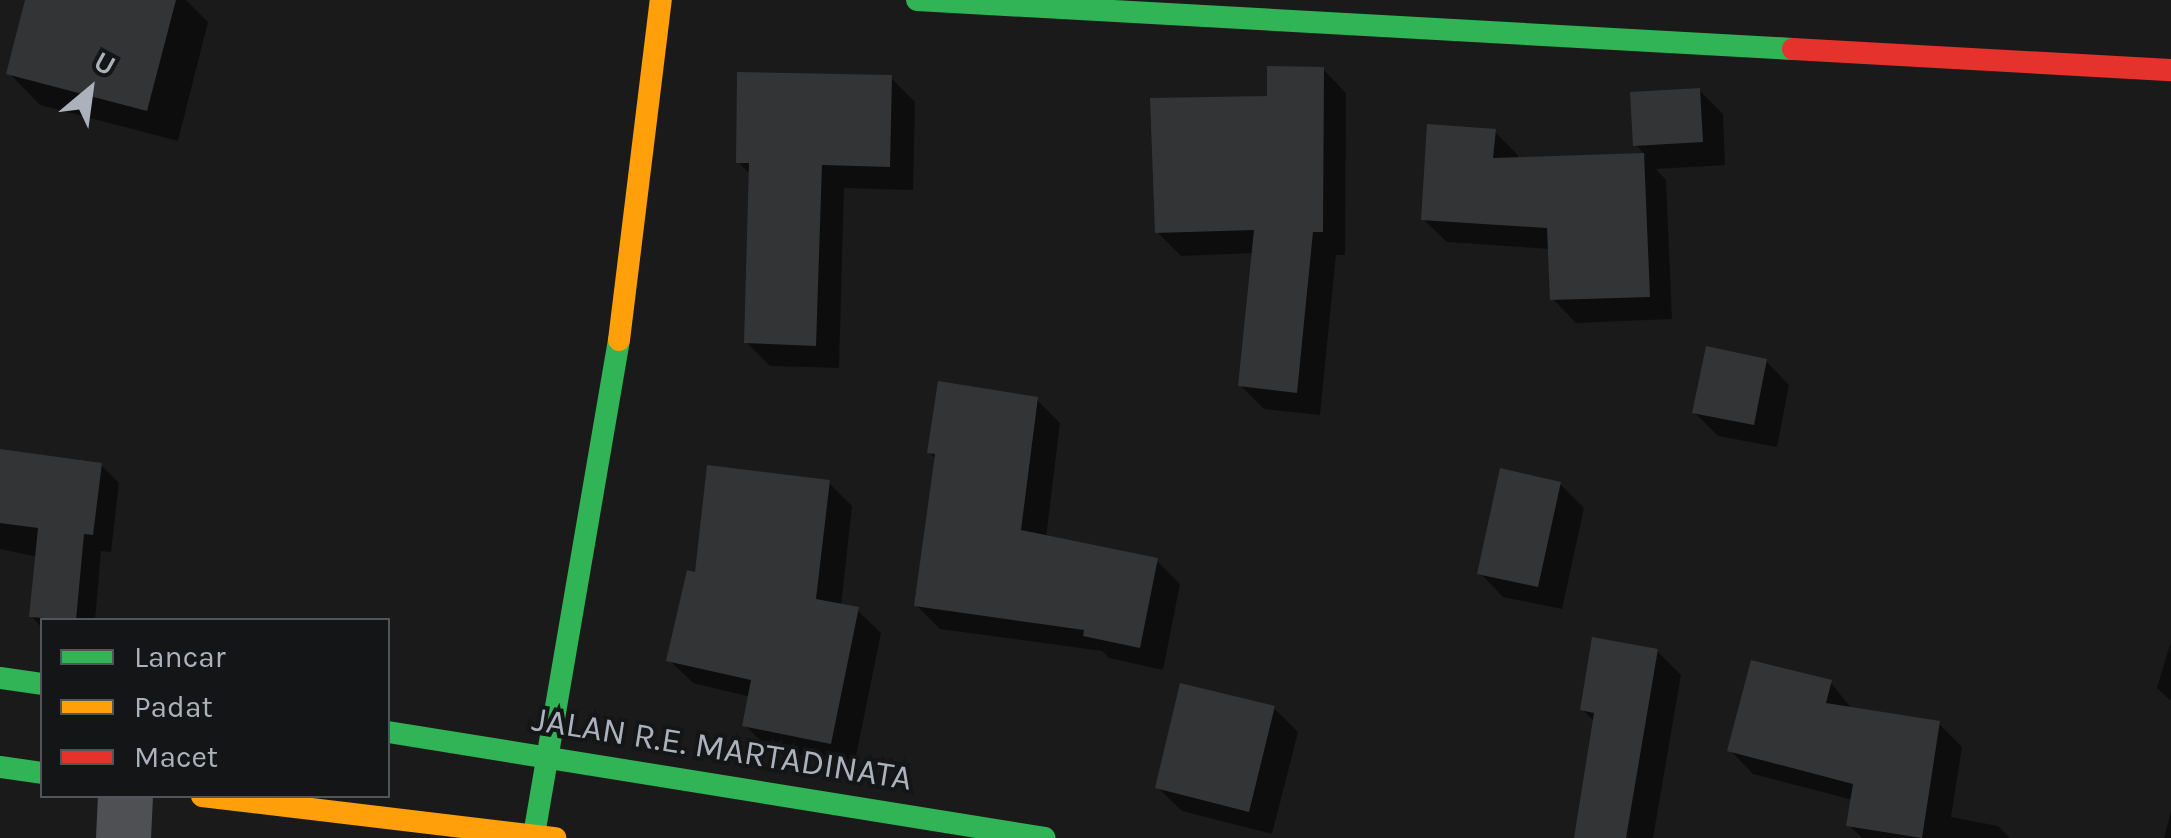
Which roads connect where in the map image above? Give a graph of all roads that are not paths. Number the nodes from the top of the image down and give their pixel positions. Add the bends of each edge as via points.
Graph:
1 (661, 0) edge
2 (916, 0) edge
3 (2171, 70) edge
4 (0, 678) edge
5 (40, 684) edge
6 (390, 732) edge
7 (547, 754) junction
8 (0, 767) edge
9 (40, 773) edge
10 (125, 798) edge
11 (219, 798) edge
12 (545, 836) edge
13 (123, 838) edge
14 (1045, 838) edge

1 - 7 main road via 622,323
2 - 3 main road
4 - 5 main road
6 - 7 main road, JALAN R.E. MARTADINATA
7 - 12 main road
7 - 14 main road, JALAN R.E. MARTADINATA
8 - 9 main road
10 - 13 street
11 - 12 main road

